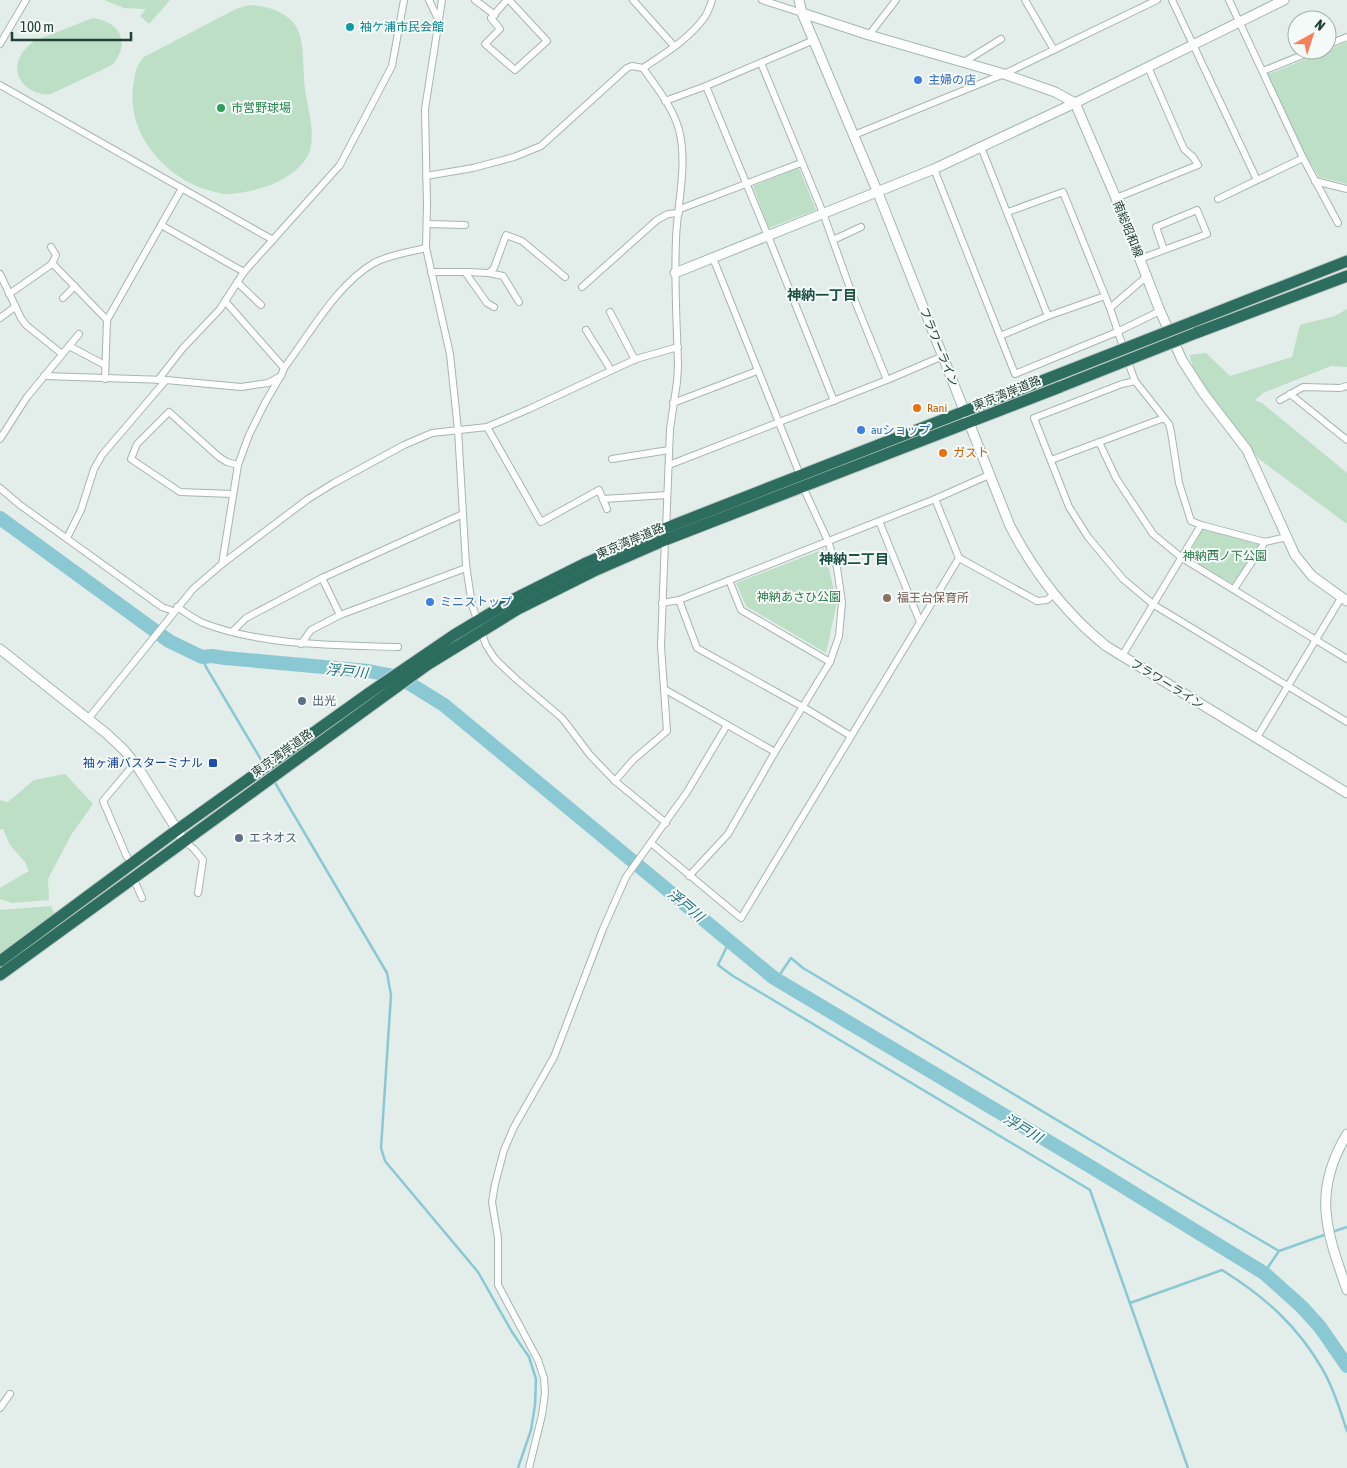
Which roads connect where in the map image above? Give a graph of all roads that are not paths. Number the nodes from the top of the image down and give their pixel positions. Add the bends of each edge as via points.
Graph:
1 (26, 0) edge
2 (404, 0) edge
3 (429, 0) edge
4 (442, 0) edge
5 (475, 0) edge
6 (508, 0) edge
7 (633, 0) edge
8 (712, 0) edge
9 (762, 0) edge
10 (799, 0) edge
11 (896, 0) edge
12 (1025, 0) edge
13 (1157, 0) edge
14 (1172, 0) edge
15 (1229, 0) edge
16 (1284, 0) edge
17 (802, 13) junction
18 (495, 15) junction
19 (438, 19) junction
20 (1239, 21) junction
21 (869, 35) junction
22 (1001, 39) dead end
23 (814, 40) junction
24 (0, 44) edge
25 (1194, 44) junction
26 (674, 46) junction
27 (1054, 50) junction
28 (1291, 60) edge
29 (964, 62) junction
30 (761, 63) junction
31 (1148, 67) junction
32 (643, 68) junction
33 (1263, 72) junction
34 (1004, 74) junction
35 (0, 85) edge
36 (706, 86) junction
37 (665, 101) junction
38 (1075, 103) junction
39 (854, 135) junction
40 (982, 148) junction
41 (1303, 158) junction
42 (801, 163) junction
43 (934, 169) junction
44 (426, 176) junction
45 (1257, 180) junction
46 (1316, 181) junction
47 (747, 183) junction
48 (182, 188) junction
49 (1347, 189) edge
50 (878, 193) junction
51 (1116, 198) junction
52 (1218, 199) dead end
53 (679, 211) junction
54 (1008, 212) junction
55 (823, 213) junction
56 (161, 224) junction
57 (427, 224) junction
58 (1338, 224) dead end
59 (465, 225) dead end
60 (861, 227) dead end
61 (768, 236) junction
62 (273, 240) junction
63 (833, 240) junction
64 (51, 247) dead end
65 (426, 248) junction
66 (1164, 250) junction
67 (713, 258) junction
68 (1140, 259) junction
69 (1347, 261) edge
70 (52, 263) junction
71 (244, 272) junction
72 (431, 272) junction
73 (465, 272) junction
74 (489, 273) junction
75 (676, 273) junction
76 (0, 274) edge
77 (1147, 276) junction
78 (1347, 276) edge
79 (565, 277) dead end
80 (237, 282) junction
81 (74, 286) junction
82 (582, 287) dead end
83 (9, 294) junction
84 (1105, 296) junction
85 (63, 298) dead end
86 (225, 301) junction
87 (519, 302) dead end
88 (261, 305) dead end
89 (15, 307) junction
90 (494, 307) dead end
91 (1110, 308) junction
92 (1160, 311) junction
93 (610, 312) dead end
94 (1048, 316) junction
95 (0, 318) edge
96 (106, 320) junction
97 (586, 330) dead end
98 (1117, 332) junction
99 (79, 334) dead end
100 (1000, 336) junction
101 (70, 346) junction
102 (678, 347) junction
103 (62, 354) junction
104 (943, 356) junction
105 (635, 360) junction
106 (105, 365) junction
107 (284, 368) junction
108 (611, 370) junction
109 (757, 371) junction
110 (44, 376) junction
111 (281, 376) junction
112 (105, 378) junction
113 (162, 380) junction
114 (887, 380) junction
115 (1135, 381) junction
116 (1347, 386) edge
117 (1290, 394) junction
118 (1280, 400) dead end
119 (834, 401) junction
120 (673, 403) junction
121 (965, 411) junction
122 (1164, 418) junction
123 (778, 423) junction
124 (970, 423) junction
125 (486, 427) junction
126 (458, 430) junction
127 (1346, 438) edge
128 (0, 439) edge
129 (1099, 442) junction
130 (669, 450) junction
131 (612, 459) dead end
132 (1051, 460) junction
133 (669, 464) junction
134 (238, 465) junction
135 (989, 475) junction
136 (800, 476) junction
137 (803, 487) junction
138 (0, 488) edge
139 (233, 494) junction
140 (667, 495) junction
141 (603, 499) junction
142 (935, 499) junction
143 (607, 509) dead end
144 (463, 514) junction
145 (879, 521) junction
146 (1201, 525) junction
147 (666, 528) junction
148 (1287, 537) junction
149 (67, 538) junction
150 (666, 540) junction
151 (828, 541) junction
152 (1265, 542) junction
153 (959, 558) junction
154 (1182, 558) junction
155 (222, 564) junction
156 (466, 568) junction
157 (322, 578) junction
158 (729, 580) junction
159 (1234, 589) junction
160 (1054, 594) junction
161 (679, 600) junction
162 (1344, 600) edge
163 (662, 603) junction
164 (1154, 605) junction
165 (175, 609) junction
166 (340, 615) junction
167 (920, 622) junction
168 (478, 627) junction
169 (232, 632) junction
170 (1316, 640) junction
171 (301, 644) junction
172 (398, 647) dead end
173 (0, 649) edge
174 (1122, 656) junction
175 (1347, 659) edge
176 (830, 662) junction
177 (1288, 687) junction
178 (664, 689) junction
179 (803, 707) junction
180 (88, 719) junction
181 (1347, 722) edge
182 (727, 725) junction
183 (851, 736) junction
184 (1256, 738) junction
185 (774, 752) junction
186 (135, 763) junction
187 (616, 781) junction
188 (1347, 793) edge
189 (666, 823) junction
190 (177, 830) junction
191 (184, 841) junction
192 (649, 845) junction
193 (126, 857) dead end
194 (689, 876) junction
195 (136, 884) dead end
196 (198, 893) dead end
197 (142, 898) dead end
198 (0, 961) edge
199 (0, 976) edge
200 (1347, 1134) edge
201 (1347, 1290) edge
202 (10, 1394) dead end
203 (0, 1408) edge
204 (529, 1468) edge

1 - 24 street
2 - 62 street via 392,66 340,165
3 - 19 street
4 - 19 street
5 - 18 street
6 - 18 street
6 - 18 street via 547,41 515,70 485,44 500,29 491,18
7 - 26 street
8 - 26 street via 706,16
9 - 17 street
10 - 17 street
11 - 21 street
12 - 27 street
13 - 27 street
14 - 25 street
15 - 20 street
16 - 20 street
17 - 21 street
17 - 23 street, フラワーライン
19 - 44 street via 425,109
20 - 25 street
20 - 33 street
21 - 29 street
22 - 29 street
23 - 30 street
23 - 39 street, フラワーライン
25 - 31 street
25 - 45 street
26 - 32 street
27 - 34 street
28 - 33 street
29 - 34 street
30 - 36 street
30 - 42 street
31 - 38 street
31 - 51 street via 1184,149 1198,165
32 - 37 street
32 - 44 street via 627,68 541,146 473,168
33 - 41 street
34 - 38 street via 1055,92
34 - 39 street
35 - 48 street
36 - 37 street
36 - 47 street
37 - 53 street via 677,123 682,148
38 - 40 street
38 - 51 street, 南総昭和線
39 - 50 street, フラワーライン
40 - 43 street
40 - 54 street
41 - 45 street
41 - 46 street
42 - 47 street
42 - 55 street
43 - 50 street
43 - 100 street
44 - 57 street
45 - 52 street
46 - 49 street
46 - 58 street
47 - 53 street
47 - 61 street
48 - 56 street
48 - 62 street
50 - 55 street
50 - 104 street, フラワーライン
51 - 68 street, 南総昭和線
53 - 75 street
53 - 82 street via 657,220
54 - 84 street via 1063,192
54 - 94 street
55 - 61 street
55 - 63 street
56 - 71 street
56 - 96 street
57 - 59 street
57 - 65 street
60 - 63 street
61 - 67 street
61 - 119 street
62 - 71 street
63 - 114 street
64 - 70 street via 56,255
65 - 72 street
65 - 107 street via 388,257 347,284
66 - 66 street via 1206,234 1197,210 1156,227
66 - 68 street
67 - 75 street
67 - 109 street
68 - 77 street, 南総昭和線
69 - 121 highway, 東京湾岸道路, bridge
70 - 81 street
70 - 83 street
71 - 80 street
72 - 73 street
72 - 126 street via 450,354
73 - 74 street
73 - 90 street via 487,303
74 - 79 street via 494,268 506,235 522,241
74 - 87 street via 502,276
75 - 102 street
76 - 83 street
77 - 91 street
77 - 92 street, 南総昭和線
78 - 124 highway, 東京湾岸道路, bridge
80 - 86 street
80 - 88 street
81 - 85 street
81 - 96 street
83 - 89 street
84 - 91 street
84 - 94 street
86 - 107 street
86 - 113 street via 183,348
89 - 95 street
89 - 103 street via 26,325
91 - 98 street
92 - 98 street
92 - 148 street, 南総昭和線 via 1191,376 1247,450
93 - 105 street
94 - 100 street
96 - 106 street
97 - 108 street
98 - 100 street via 1015,374
98 - 115 street
99 - 101 street
101 - 103 street
101 - 106 street
102 - 105 street
102 - 120 street
103 - 110 street
104 - 114 street
104 - 121 street, フラワーライン
105 - 108 street
106 - 112 street
107 - 111 street
108 - 125 street
109 - 120 street
109 - 123 street
110 - 112 street
110 - 128 street
111 - 113 street via 268,383 241,386
111 - 134 street via 249,435
112 - 113 street
113 - 149 street via 102,455
114 - 119 street
115 - 122 street
115 - 132 street via 1034,418
116 - 117 street via 1303,386
117 - 118 street
117 - 127 street
119 - 123 street
120 - 130 street
121 - 124 street, フラワーライン
121 - 136 highway, 東京湾岸道路
122 - 129 street
122 - 146 street via 1172,432 1179,483 1191,521
123 - 133 street
123 - 136 street
124 - 135 street, フラワーライン
124 - 137 highway, 東京湾岸道路
125 - 126 street
125 - 141 street via 541,522 599,490
126 - 144 street
126 - 155 street via 432,433 334,483
129 - 132 street
129 - 154 street via 1130,502 1154,534
130 - 131 street
130 - 133 street
132 - 164 street via 1069,507 1088,537 1123,579
133 - 140 street
134 - 139 street
134 - 139 street via 219,456 170,412 136,444 131,459 180,492
135 - 142 street
135 - 160 street, フラワーライン via 1021,548
136 - 147 highway, 東京湾岸道路
137 - 150 highway, 東京湾岸道路
137 - 151 street
138 - 149 street
139 - 155 street
140 - 141 street
140 - 147 street
141 - 143 street
142 - 145 street
142 - 153 street
144 - 156 street
144 - 157 street
145 - 151 street
145 - 167 street
146 - 152 street
146 - 154 street
147 - 150 street
147 - 168 highway, 東京湾岸道路 via 514,599
148 - 152 street
148 - 162 street, 南総昭和線 via 1295,555 1312,576
149 - 165 street via 162,607
150 - 163 street
150 - 168 highway, 東京湾岸道路
151 - 158 street
151 - 176 street via 837,568 842,602 839,636
152 - 159 street
153 - 160 street via 1037,601 1047,600
153 - 167 street
154 - 159 street
154 - 164 street
155 - 165 street via 192,589
156 - 166 street
156 - 168 street
157 - 166 street
157 - 169 street via 246,618
158 - 161 street
158 - 176 street via 741,610
159 - 170 street
160 - 174 street, フラワーライン via 1091,634
161 - 163 street
161 - 179 street via 697,648
162 - 170 street
163 - 178 street
164 - 174 street
164 - 177 street
165 - 169 street
165 - 180 street
166 - 171 street via 311,630
167 - 183 street
168 - 187 street via 495,659 562,718 590,755
168 - 190 highway, 東京湾岸道路 via 376,688
168 - 191 highway, 東京湾岸道路
169 - 171 street
170 - 175 street
170 - 177 street
171 - 172 street
173 - 180 street
174 - 184 street, フラワーライン
176 - 179 street
177 - 181 street
177 - 184 street
178 - 182 street
178 - 187 street via 667,731 632,760
179 - 183 street
179 - 185 street
180 - 186 street
182 - 185 street
182 - 189 street
183 - 194 street via 741,918
184 - 188 street, フラワーライン
185 - 194 street via 728,834
186 - 190 street
186 - 193 street via 103,801
187 - 189 street
189 - 192 street
190 - 191 street
190 - 198 highway, 東京湾岸道路
191 - 196 street via 203,860
191 - 199 highway, 東京湾岸道路
192 - 194 street
192 - 204 street via 626,877 554,1057 504,1150 495,1184 492,1202 498,1238 498,1285 538,1360 544,1378 542,1415
195 - 197 street
200 - 201 street via 1330,1168 1325,1214
202 - 203 street

